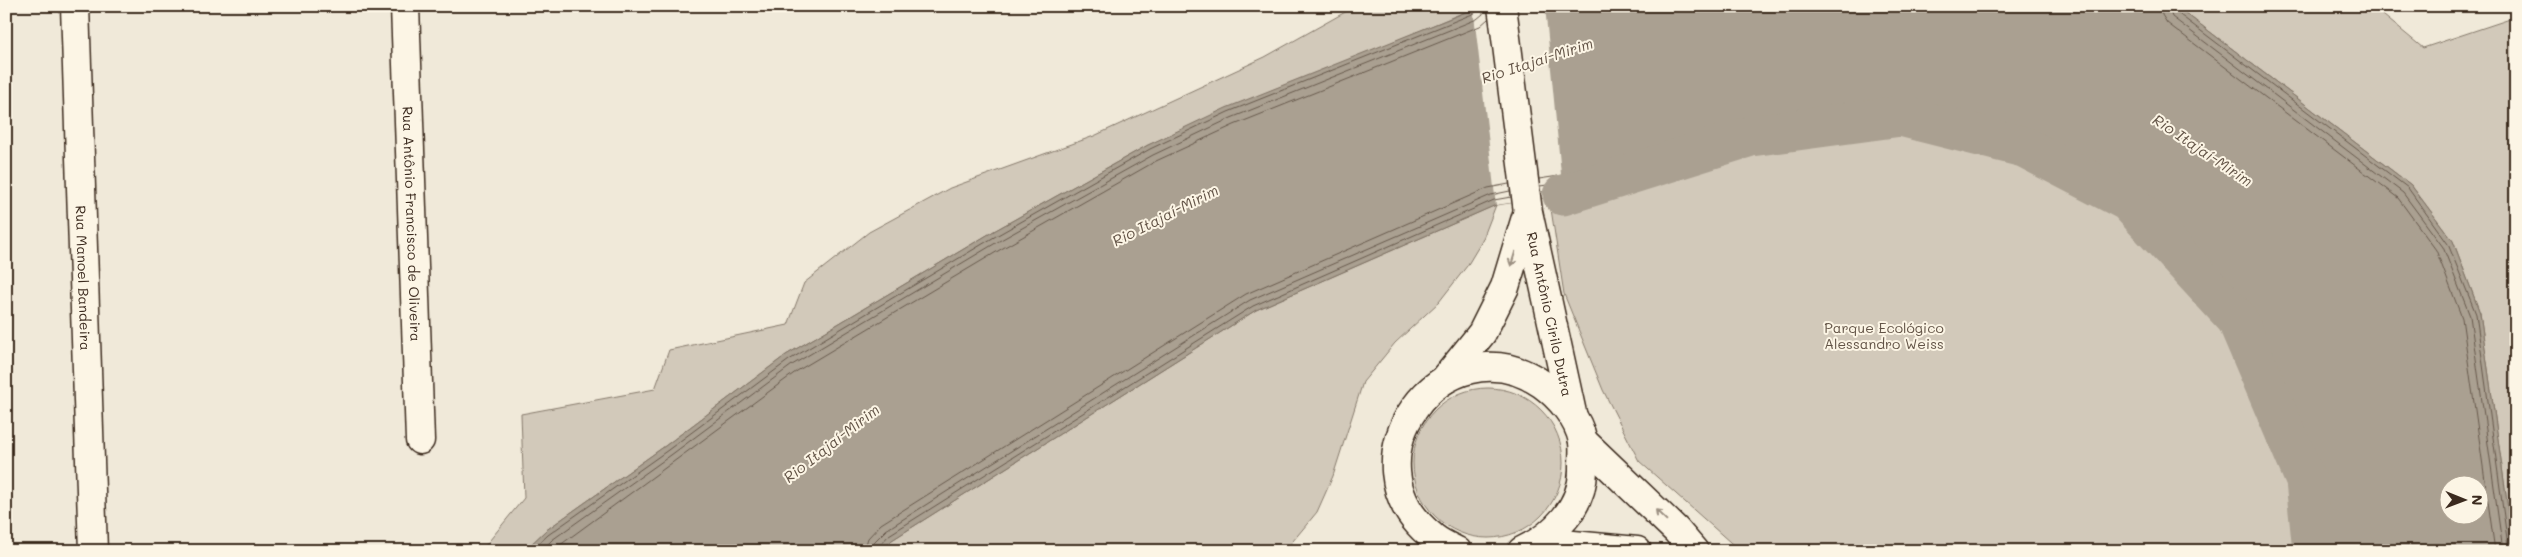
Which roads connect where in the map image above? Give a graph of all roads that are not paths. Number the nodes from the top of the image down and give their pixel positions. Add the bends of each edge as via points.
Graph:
1 (75, 6) edge
2 (405, 6) edge
3 (1502, 6) edge
4 (1527, 206) junction
5 (1445, 379) junction
6 (1578, 429) junction
7 (420, 440) dead end
8 (1531, 546) edge
9 (93, 551) edge
10 (1457, 551) edge
11 (1638, 551) edge
12 (1694, 551) edge

1 - 9 main road, Rua Manoel Bandeira
2 - 7 main road, Rua Antônio Francisco de Oliveira
3 - 4 main road, Rua Antônio Cirilo Dutra
4 -> 5 main road, Rua Antônio Cirilo Dutra via 1505,287 1482,333
4 - 6 main road, Rua Antônio Cirilo Dutra
5 - 6 main road via 1472,369 1502,368 1530,376 1554,393
5 - 10 main road via 1420,399 1402,426 1396,458 1399,490 1414,518 1434,539
6 - 8 main road, Rua Antônio Cirilo Dutra via 1583,473 1576,500 1562,524
12 -> 6 main road
8 - 11 main road

